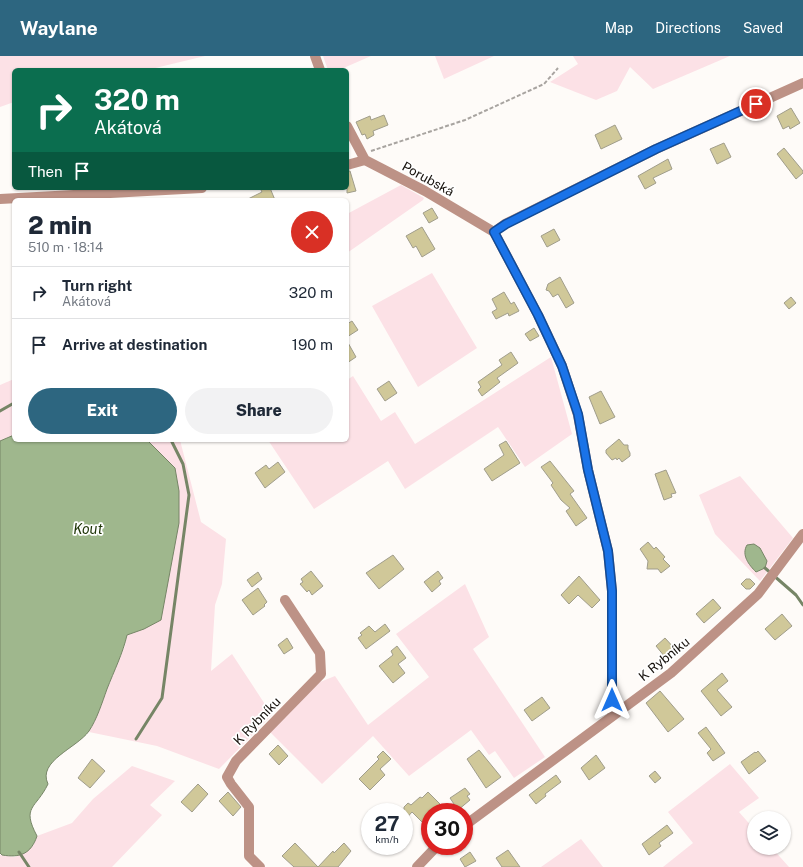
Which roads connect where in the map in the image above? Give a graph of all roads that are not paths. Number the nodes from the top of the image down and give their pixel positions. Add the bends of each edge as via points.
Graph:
1 (315, 56) edge
2 (319, 68) edge
3 (803, 83) edge
4 (349, 130) edge
5 (364, 157) junction
6 (349, 164) edge
7 (165, 190) edge
8 (12, 198) edge
9 (18, 198) edge
10 (0, 199) edge
11 (494, 232) junction
12 (803, 534) edge
13 (285, 600) dead end
14 (612, 715) junction
15 (473, 819) edge
16 (428, 855) edge
17 (260, 867) edge
18 (417, 867) edge

1 - 2 street
3 - 11 street via 656,149
4 - 5 street
5 - 6 street
5 - 11 street, Porubská
7 - 9 street
8 - 10 street
11 - 14 street via 562,366 578,414 588,470 608,551 612,591
12 - 14 street, K Rybníku via 758,594 671,673
13 - 17 street, K Rybníku via 320,653 321,674 236,761 227,777 249,807 249,856
14 - 15 street, K Rybníku
16 - 18 street

